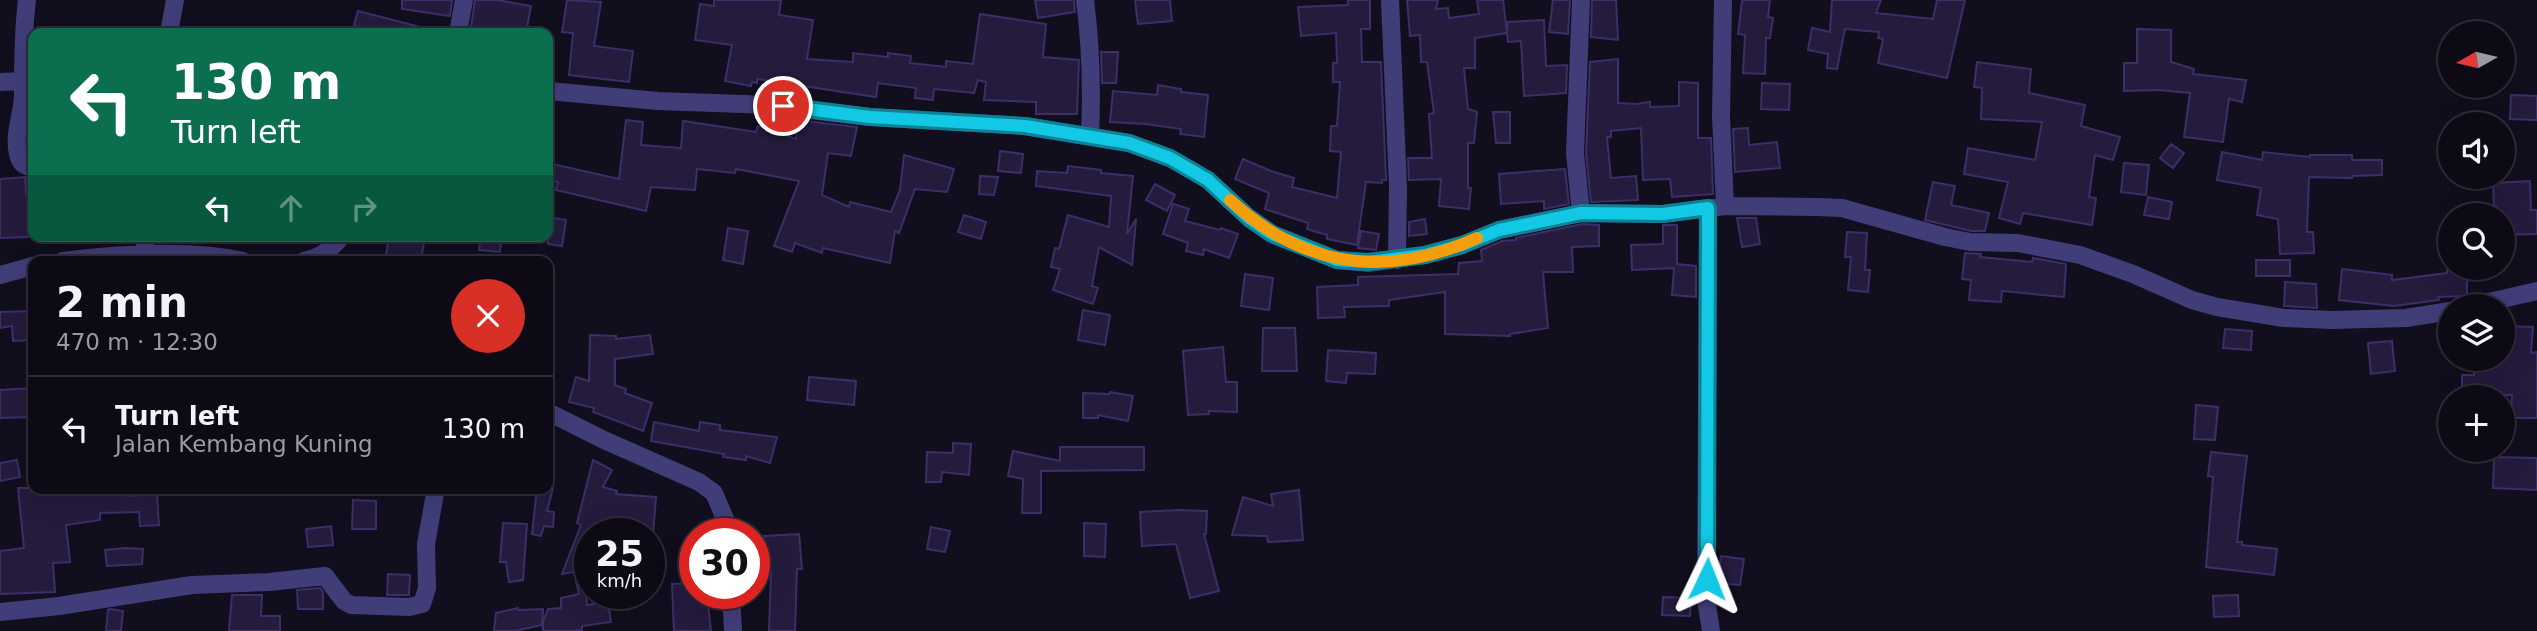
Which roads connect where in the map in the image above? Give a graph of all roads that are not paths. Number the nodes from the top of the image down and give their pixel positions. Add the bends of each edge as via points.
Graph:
1 (27, 0) edge
2 (175, 0) edge
3 (464, 0) edge
4 (1084, 0) edge
5 (1390, 0) edge
6 (1581, 0) edge
7 (1723, 0) edge
8 (170, 28) edge
9 (459, 28) edge
10 (22, 81) junction
11 (0, 82) edge
12 (553, 90) edge
13 (1090, 137) junction
14 (28, 165) edge
15 (1716, 207) junction
16 (1581, 213) junction
17 (336, 242) edge
18 (141, 252) edge
19 (106, 256) edge
20 (198, 256) edge
21 (320, 256) edge
22 (1397, 260) junction
23 (28, 267) edge
24 (0, 275) edge
25 (2537, 291) edge
26 (2515, 296) edge
27 (2438, 314) edge
28 (553, 414) edge
29 (435, 494) edge
30 (725, 518) edge
31 (732, 609) edge
32 (0, 612) edge
33 (733, 631) edge
34 (1711, 631) edge

1 - 10 street
2 - 8 street
3 - 9 street
4 - 13 street via 1092,92
5 - 22 street
6 - 16 street via 1575,153
7 - 15 street
10 - 11 street
10 - 14 street via 18,155
12 - 13 street via 993,124
13 - 22 street via 1129,143 1170,158 1208,180 1249,218 1292,243 1337,260
15 - 16 street via 1663,214
15 - 27 street via 1842,208 1970,242 2007,242 2062,251 2097,260 2192,300 2284,318 2371,320
15 - 34 street via 1706,599
16 - 22 street via 1510,227 1462,245
17 - 21 street
18 - 19 street
18 - 20 street
23 - 24 street
25 - 26 street
28 - 30 street via 699,482 714,493
29 - 32 street via 425,544 427,588 422,604 351,605 325,576 315,576 269,583 192,585
31 - 33 street

